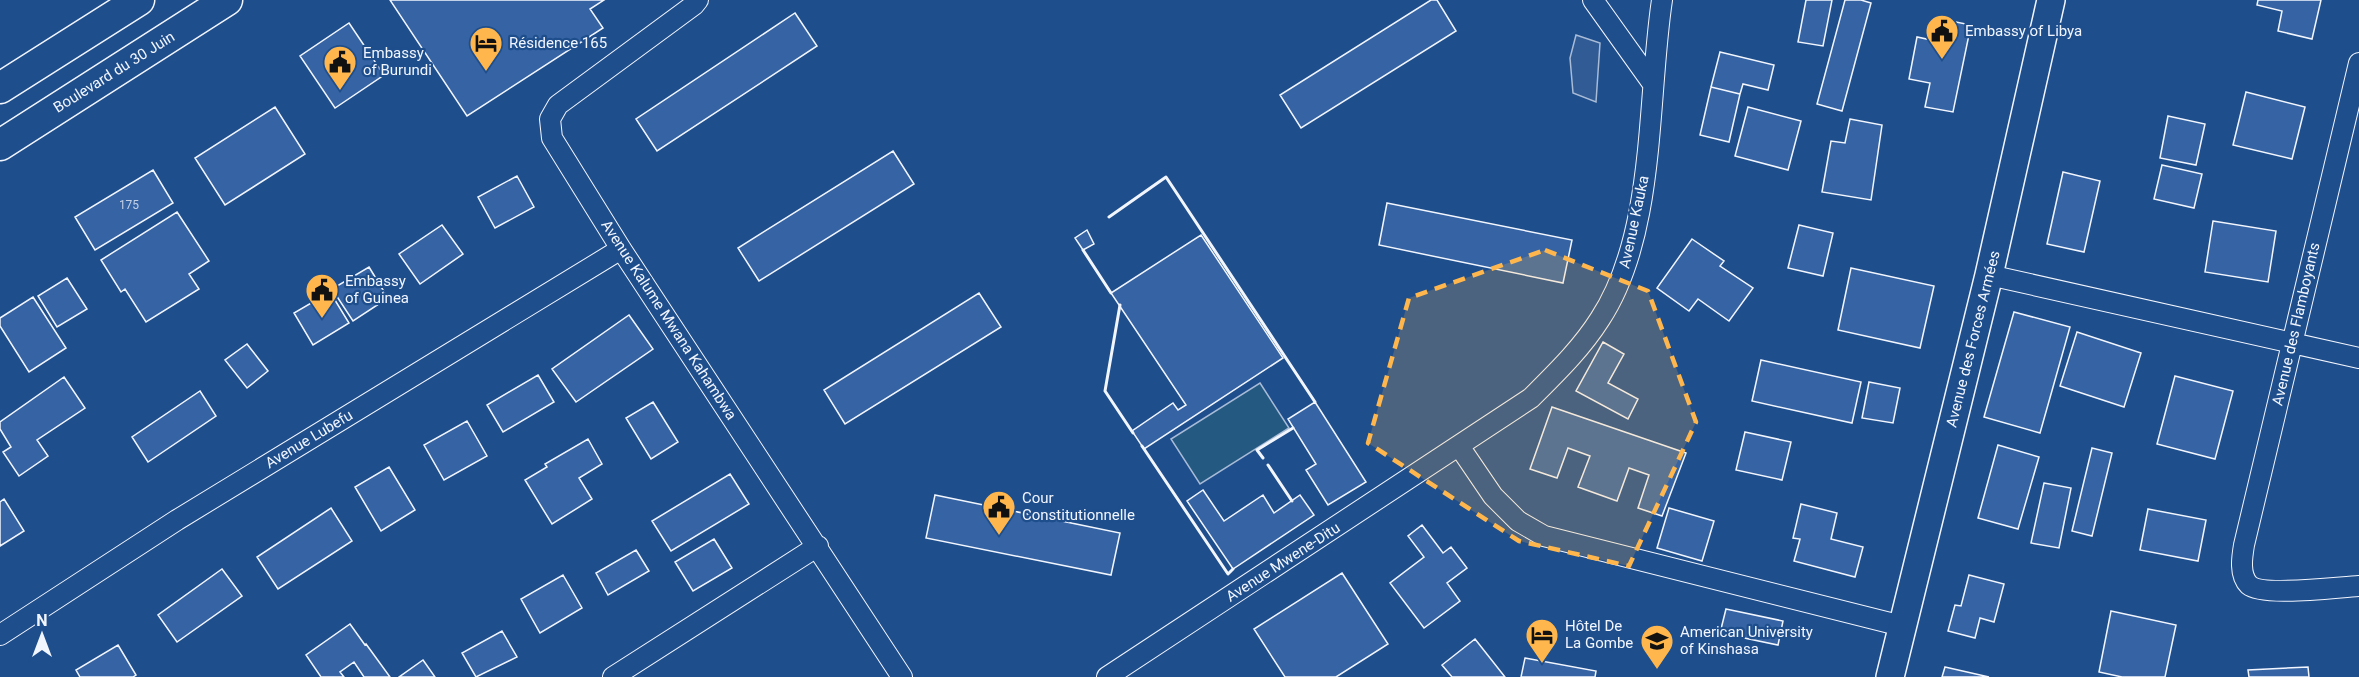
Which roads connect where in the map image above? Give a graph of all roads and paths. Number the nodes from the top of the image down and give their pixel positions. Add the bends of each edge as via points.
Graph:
1 (139, 0) edge
2 (227, 0) edge
3 (698, 0) edge
4 (1593, 0) edge
5 (1662, 0) edge
6 (2051, 0) edge
7 (2359, 63) edge
8 (1653, 84) junction
9 (0, 88) edge
10 (0, 145) edge
11 (621, 249) junction
12 (1989, 275) junction
13 (2292, 344) junction
14 (2359, 358) edge
15 (1459, 446) junction
16 (818, 546) junction
17 (2359, 586) edge
18 (1902, 626) junction
19 (0, 635) edge
20 (613, 677) edge
21 (902, 677) edge
22 (1107, 677) edge
23 (1890, 677) edge

1 - 9 main road
2 - 10 main road, Boulevard du 30 Juin
3 - 11 street, Avenue Kalume Mwana Kahambwa via 558,105 550,119 552,138
4 - 8 street
5 - 8 street, Avenue Kauka
6 - 12 street, Avenue des Forces Armées
7 - 13 street, Avenue des Flamboyants
8 - 15 street, Avenue Kauka via 1638,219 1622,274 1601,317 1576,353 1531,398
11 - 16 street, Avenue Kalume Mwana Kahambwa
11 - 19 street, Avenue Lubefu via 177,520
12 - 13 street
12 - 18 street, Avenue des Forces Armées
13 - 14 street
13 - 17 street, Avenue des Flamboyants via 2244,545 2244,576 2249,585 2265,591
15 - 18 street via 1493,496 1518,521 1544,536
15 - 22 street, Avenue Mwene-Ditu
16 - 20 street
16 - 21 street, Avenue Kalume Mwana Kahambwa
18 - 23 street, Avenue des Forces Armées

